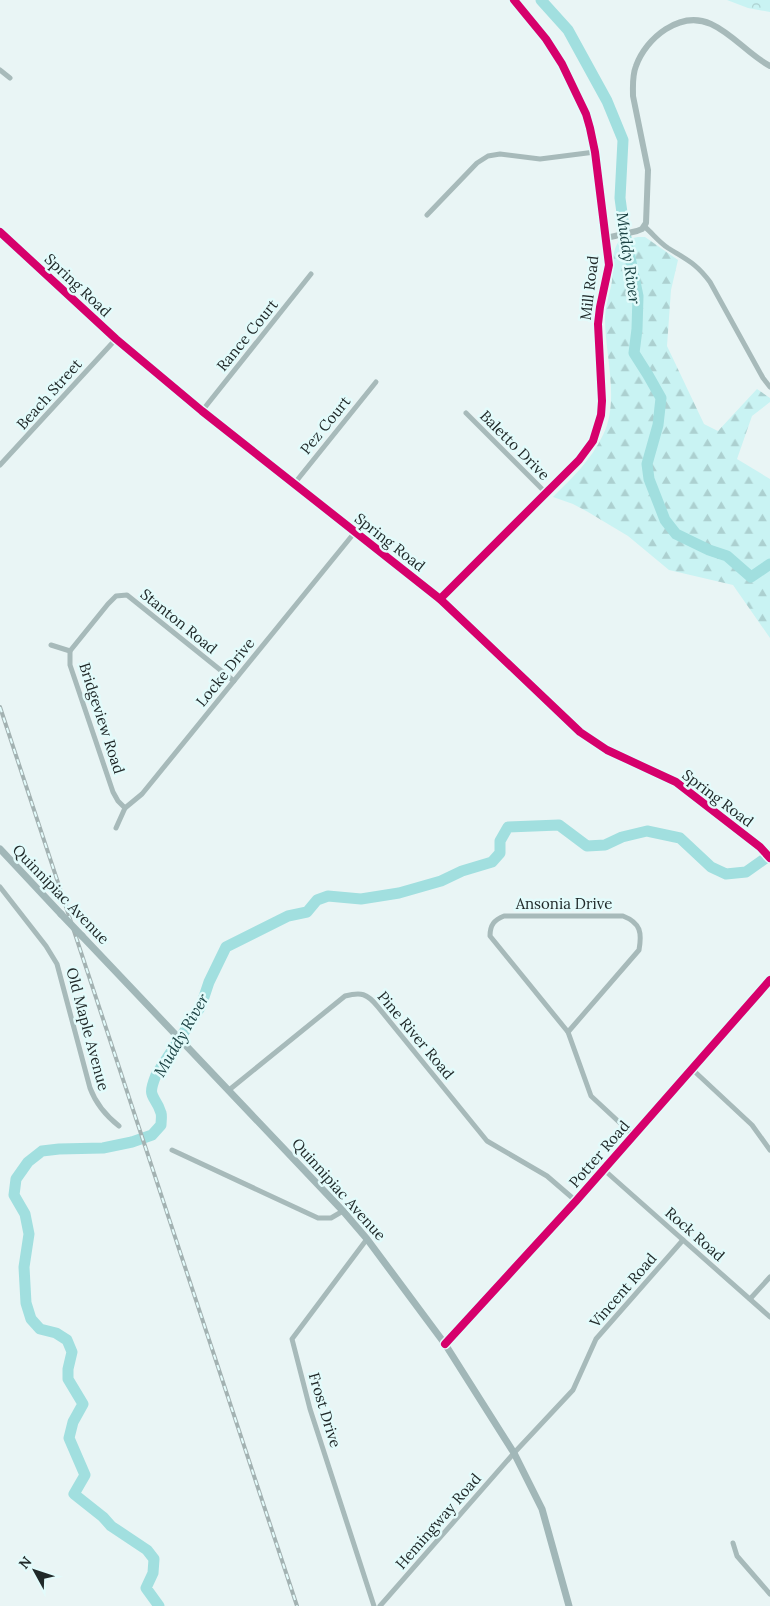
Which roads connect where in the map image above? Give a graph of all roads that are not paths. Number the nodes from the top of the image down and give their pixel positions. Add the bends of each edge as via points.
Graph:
1 (514, 0) edge
2 (770, 66) edge
3 (0, 70) edge
4 (10, 78) dead end
5 (595, 152) junction
6 (427, 215) dead end
7 (645, 227) junction
8 (0, 232) edge
9 (606, 238) junction
10 (311, 274) dead end
11 (116, 339) junction
12 (376, 382) dead end
13 (770, 387) edge
14 (202, 411) junction
15 (466, 413) dead end
16 (0, 465) edge
17 (294, 484) junction
18 (547, 494) junction
19 (355, 532) junction
20 (440, 599) junction
21 (51, 645) dead end
22 (70, 651) junction
23 (234, 681) junction
24 (125, 808) junction
25 (116, 828) dead end
26 (0, 849) edge
27 (770, 858) edge
28 (0, 887) edge
29 (770, 980) edge
30 (568, 1032) junction
31 (693, 1070) junction
32 (229, 1090) junction
33 (119, 1126) dead end
34 (633, 1135) junction
35 (172, 1150) dead end
36 (770, 1150) edge
37 (603, 1169) junction
38 (576, 1201) junction
39 (343, 1211) junction
40 (367, 1239) junction
41 (682, 1240) junction
42 (770, 1277) edge
43 (750, 1299) junction
44 (770, 1317) edge
45 (445, 1344) junction
46 (514, 1453) junction
47 (733, 1543) dead end
48 (770, 1594) edge
49 (374, 1606) edge
50 (380, 1606) edge
51 (569, 1606) edge

1 - 5 street, Mill Road via 562,64 586,114
2 - 7 street via 719,28 702,21 684,21 670,26 648,44 635,68 632,85 648,170
3 - 4 street
5 - 6 street via 540,159 500,154 488,156 477,163
5 - 9 street, Mill Road
7 - 9 street
7 - 13 street via 667,247 700,268
8 - 11 street, Spring Road
9 - 18 street, Mill Road via 609,265 598,324 600,422 585,454
10 - 14 street, Rance Court
11 - 14 street, Spring Road
11 - 16 street, Beach Street
12 - 17 street, Pez Court
14 - 17 street, Spring Road
15 - 18 street, Baletto Drive
17 - 19 street, Spring Road
18 - 20 street, Mill Road
19 - 20 street, Spring Road
19 - 23 street, Locke Drive
20 - 27 street, Spring Road via 580,732 607,750 676,782
21 - 22 street, Bridgeview Road
22 - 23 street, Stanton Road via 116,596 127,595
22 - 24 street, Bridgeview Road via 70,665 113,792
23 - 24 street, Locke Drive via 142,794
24 - 25 street, Locke Drive
26 - 32 main road, Quinnipiac Avenue, bridge
28 - 33 street, Old Maple Avenue via 57,964 90,1088 104,1113
29 - 31 street, Potter Road
30 - 30 street, Ansonia Drive via 490,936 491,926 497,919 511,915 623,916 636,924 641,934 640,950
30 - 34 street, Ansonia Drive via 591,1096
31 - 34 street, Potter Road
31 - 36 street via 752,1125
32 - 38 street, Pine River Road via 344,996 365,994 487,1141 547,1176
32 - 39 main road, Quinnipiac Avenue
34 - 37 street, Potter Road
35 - 39 street via 312,1216 325,1219
37 - 38 street, Potter Road
37 - 41 street, Rock Road
38 - 45 street, Potter Road
39 - 40 main road, Quinnipiac Avenue
40 - 45 main road, Quinnipiac Avenue
40 - 49 street, Frost Drive via 292,1339 310,1409
41 - 43 street, Rock Road
41 - 46 street, Vincent Road via 596,1340 573,1390
42 - 43 street
43 - 44 street, Rock Road
45 - 46 main road, Quinnipiac Avenue
46 - 50 street, Hemingway Road
46 - 51 main road, Quinnipiac Avenue via 542,1509
47 - 48 street via 737,1556

